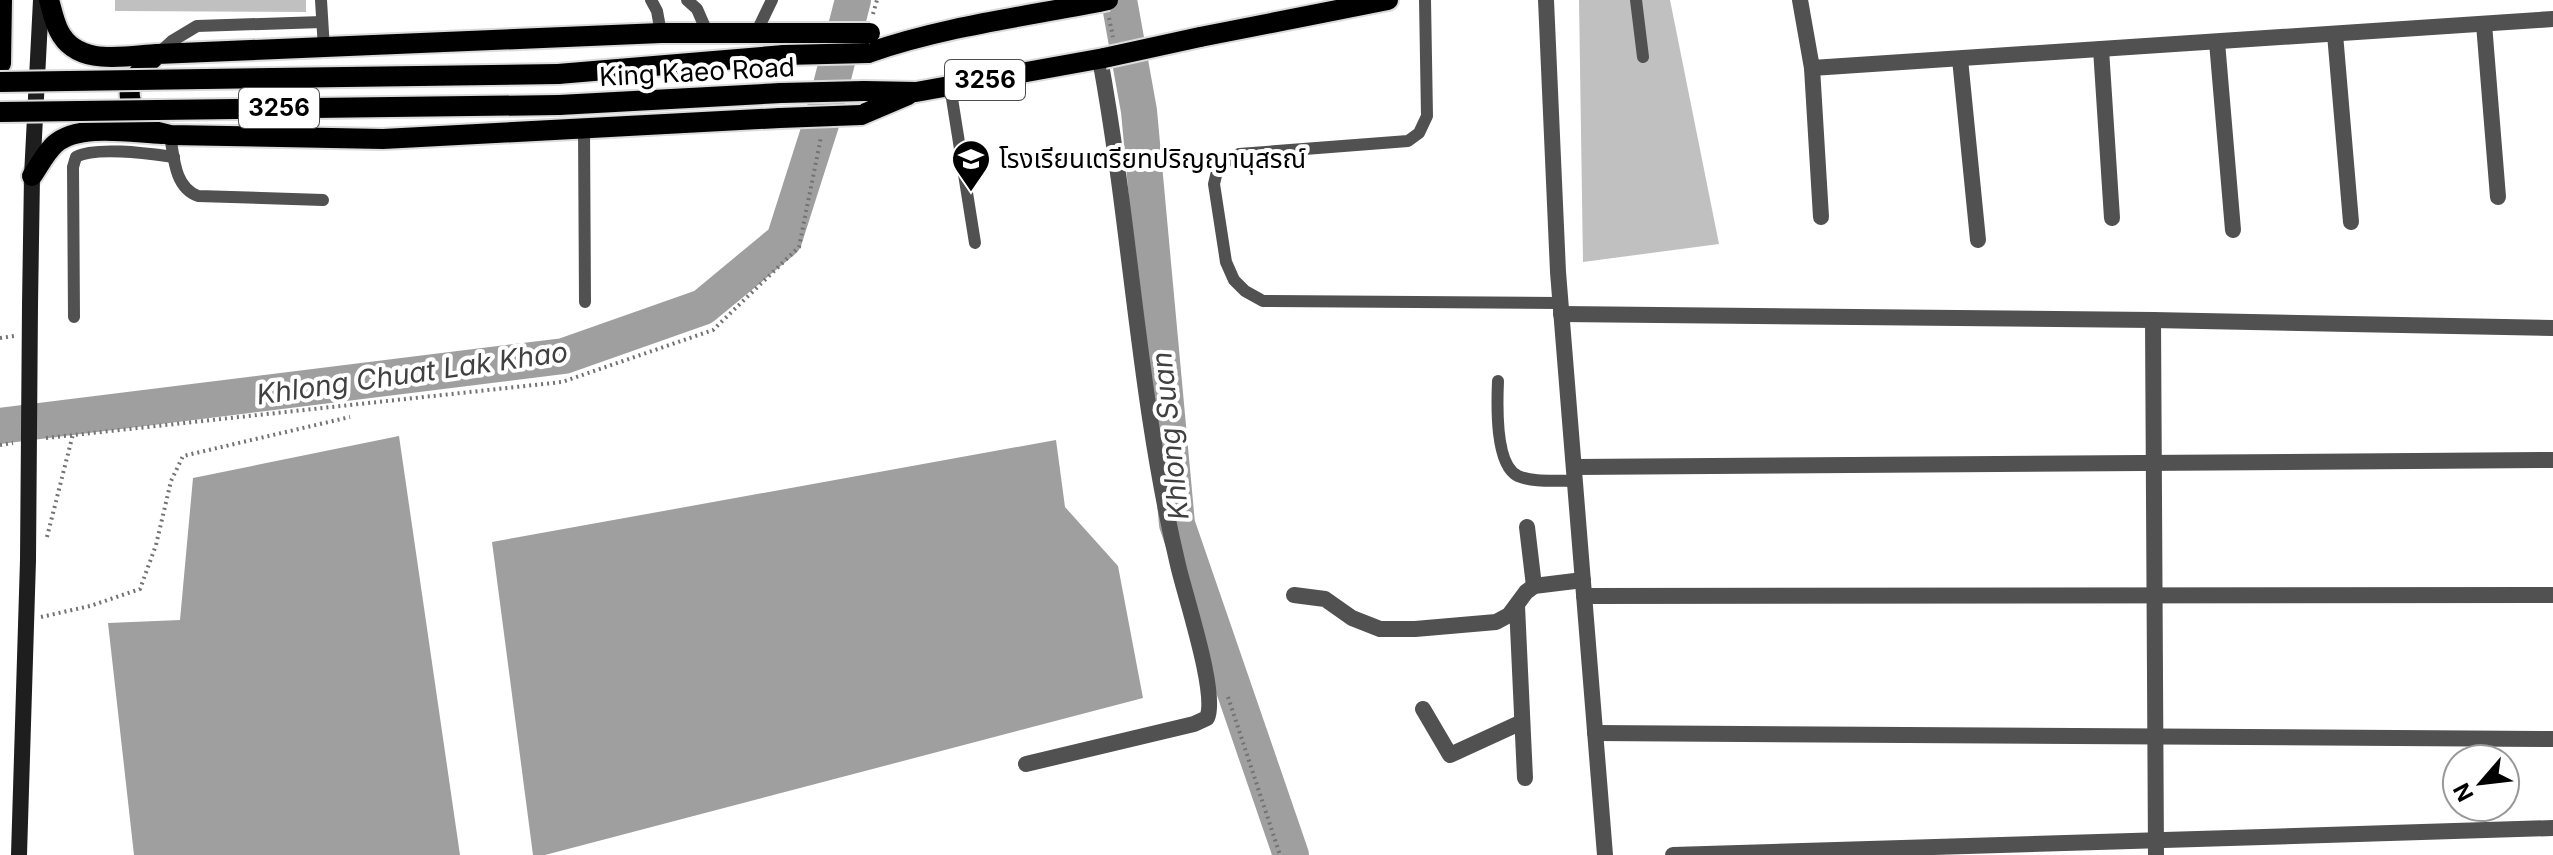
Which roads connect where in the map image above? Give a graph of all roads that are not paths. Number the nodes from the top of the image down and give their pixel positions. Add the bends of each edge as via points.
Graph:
1 (1, 0) edge
2 (41, 0) edge
3 (49, 0) edge
4 (321, 0) edge
5 (687, 0) edge
6 (772, 0) edge
7 (1388, 0) edge
8 (1425, 0) edge
9 (1546, 0) edge
10 (1636, 0) edge
11 (1800, 0) edge
12 (656, 1) edge
13 (1105, 5) edge
14 (2553, 19) edge
15 (322, 22) junction
16 (2484, 24) junction
17 (757, 31) junction
18 (707, 32) junction
19 (661, 33) junction
20 (870, 34) junction
21 (2335, 34) junction
22 (2217, 42) junction
23 (324, 49) junction
24 (2101, 49) junction
25 (1106, 53) junction
26 (157, 54) junction
27 (1643, 57) dead end
28 (1960, 59) junction
29 (0, 63) edge
30 (1812, 68) junction
31 (0, 82) edge
32 (950, 86) junction
33 (916, 92) junction
34 (0, 112) edge
35 (584, 127) junction
36 (170, 135) junction
37 (174, 157) junction
38 (32, 176) junction
39 (2498, 197) dead end
40 (323, 200) dead end
41 (1821, 217) dead end
42 (2112, 218) dead end
43 (2351, 222) dead end
44 (2233, 230) dead end
45 (1978, 240) dead end
46 (975, 243) dead end
47 (585, 302) dead end
48 (1561, 309) junction
49 (74, 317) dead end
50 (2153, 320) junction
51 (2553, 328) edge
52 (1498, 381) dead end
53 (2553, 460) edge
54 (2153, 463) junction
55 (1574, 474) junction
56 (1527, 527) dead end
57 (1534, 586) junction
58 (1584, 588) junction
59 (1294, 595) dead end
60 (2156, 595) junction
61 (2553, 595) edge
62 (1517, 606) junction
63 (1423, 709) dead end
64 (1522, 722) junction
65 (1595, 733) junction
66 (2154, 737) junction
67 (2553, 739) edge
68 (1026, 764) dead end
69 (1525, 778) dead end
70 (2553, 828) edge
71 (2156, 848) edge
72 (19, 855) edge
73 (1605, 855) edge
74 (1673, 855) edge

1 - 29 highway
2 - 38 main road
3 - 26 main road via 59,31 82,54
4 - 15 lane
5 - 18 lane
6 - 17 lane
7 - 25 main road, King Kaeo Road / 3256, bridge
8 - 48 lane via 1427,116 1419,133 1408,141 1239,154 1218,167 1214,184 1226,262 1234,280 1263,301
9 - 48 street
10 - 27 lane
11 - 30 street
12 - 19 lane
13 - 20 main road, King Kaeo Road / 3256 via 895,43
14 - 16 street
15 - 23 lane
15 - 26 lane via 197,26
16 - 21 street
16 - 39 street
17 - 18 main road
17 - 20 main road, bridge
18 - 19 main road
19 - 23 main road
20 - 31 main road, King Kaeo Road / 3256, bridge via 784,55 558,74
21 - 22 street
21 - 43 street
22 - 24 street
22 - 44 street
23 - 26 main road
24 - 28 street
24 - 42 street
25 - 32 main road, King Kaeo Road / 3256
25 - 68 street via 1147,407 1210,711 1194,724
26 - 36 main road via 136,74 128,98 150,130
28 - 30 street
28 - 45 street
30 - 41 street
32 - 33 main road, King Kaeo Road / 3256
32 - 46 lane
33 - 34 main road, King Kaeo Road / 3256, bridge via 559,105
33 - 35 main road, bridge via 861,115
35 - 36 main road via 383,139
35 - 47 lane
36 - 37 lane
36 - 38 main road via 72,134 54,144
37 - 40 lane via 180,181 198,196
37 - 49 lane via 76,157
38 - 72 main road, bridge
48 - 50 street
48 - 55 street
50 - 51 street
50 - 54 street
52 - 55 lane via 1503,459 1509,468 1525,478
53 - 54 street
54 - 55 street
54 - 60 street
55 - 58 street
56 - 57 street
57 - 58 street
57 - 62 street
58 - 60 street
58 - 65 street
59 - 62 street via 1325,599 1380,629 1496,622
60 - 61 street
60 - 66 street
62 - 64 street
63 - 64 street via 1450,755
64 - 69 street
65 - 66 street
65 - 73 street
66 - 67 street
66 - 71 street
70 - 71 street
71 - 74 street

